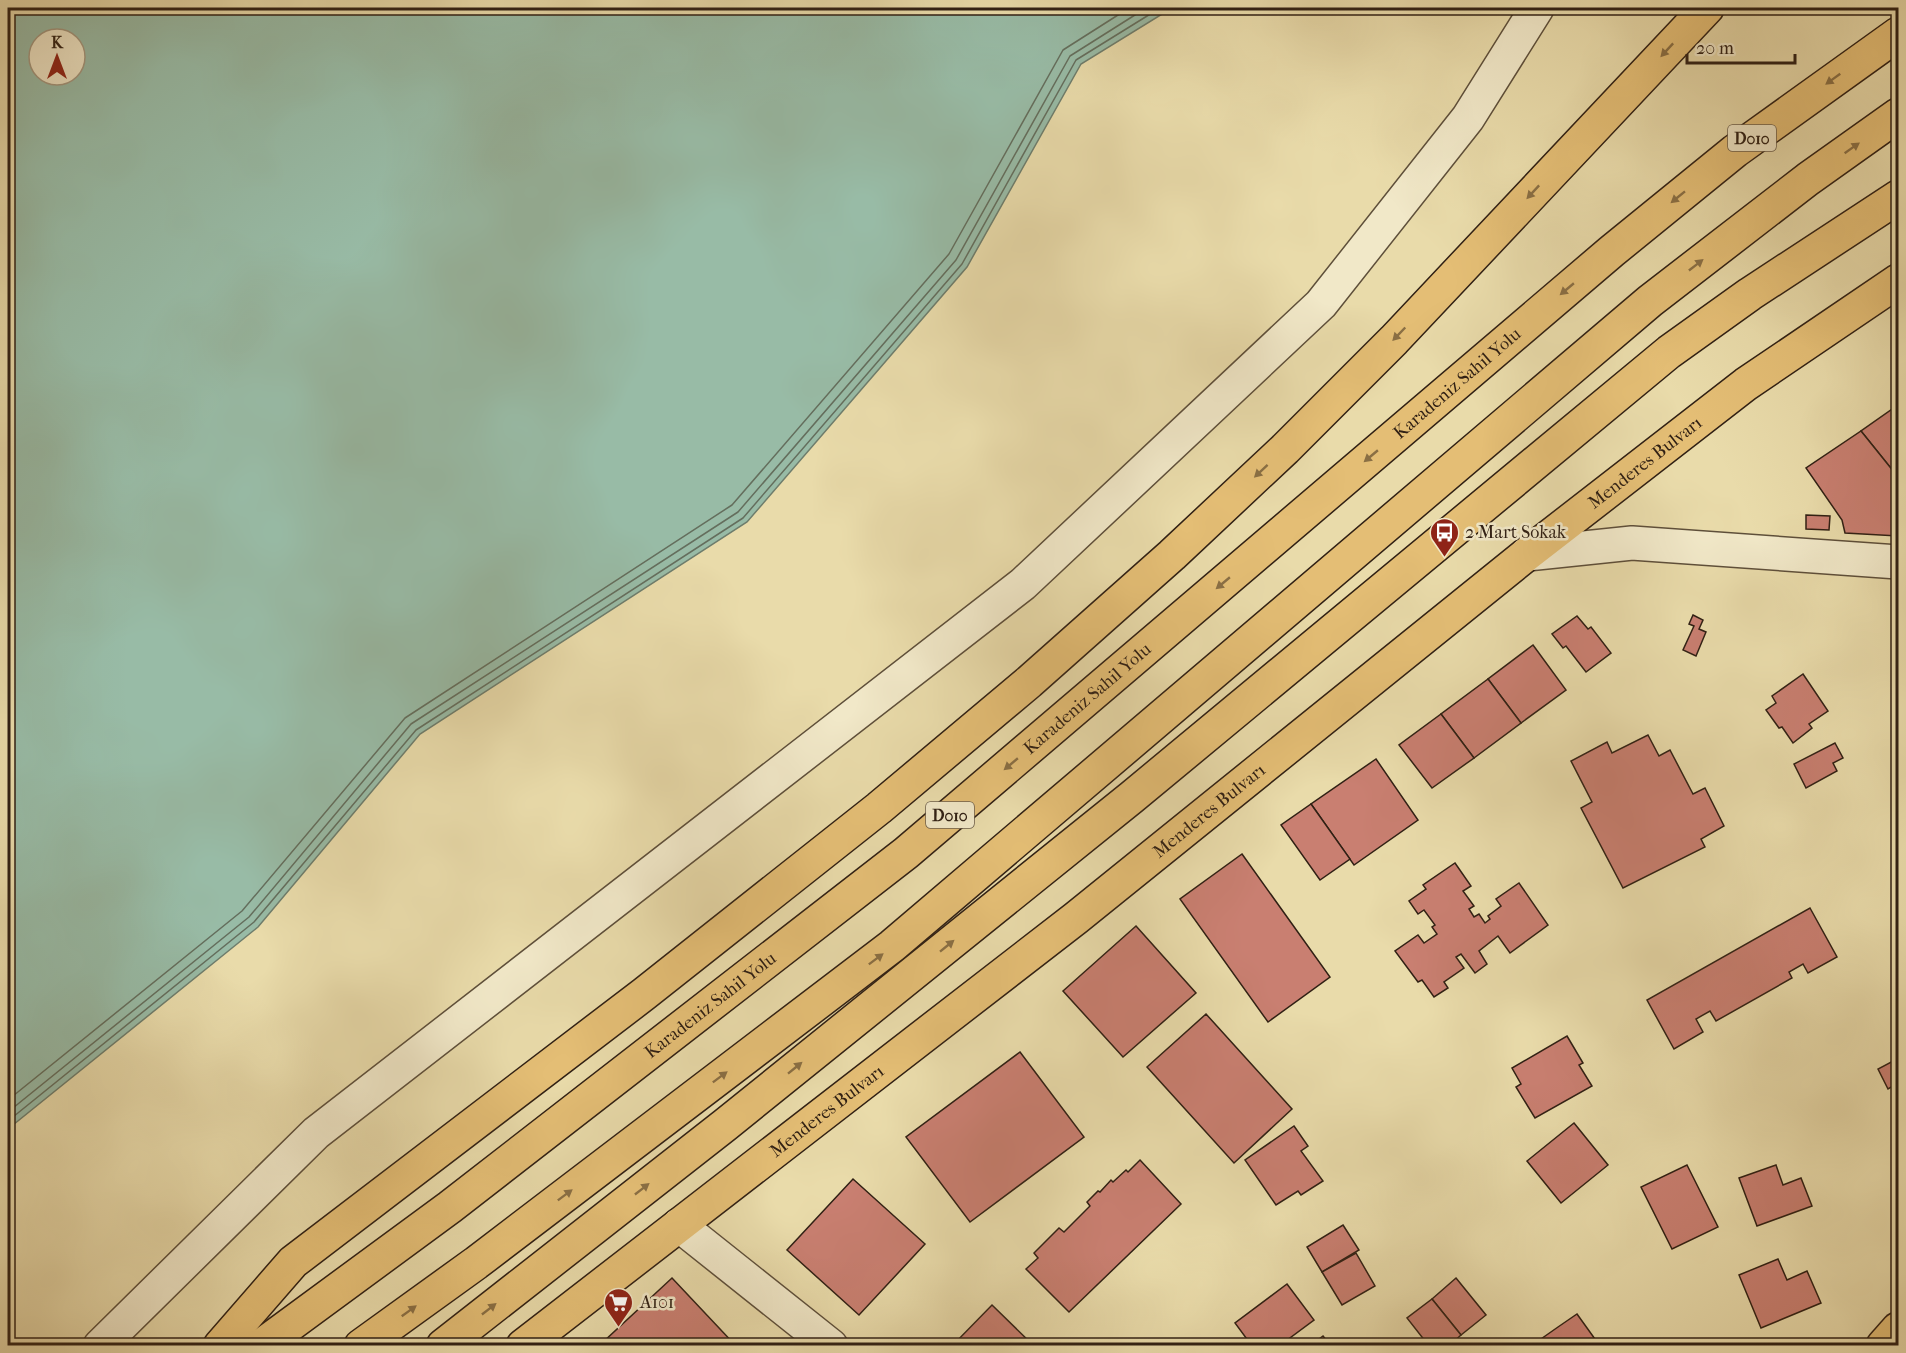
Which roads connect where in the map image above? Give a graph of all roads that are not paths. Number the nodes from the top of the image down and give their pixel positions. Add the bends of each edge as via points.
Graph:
1 (1537, 8) edge
2 (1707, 8) edge
3 (1899, 34) edge
4 (1899, 115) edge
5 (1899, 197) edge
6 (1899, 281) edge
7 (1527, 554) junction
8 (1899, 562) edge
9 (679, 1225) junction
10 (1899, 1329) edge
11 (100, 1346) edge
12 (220, 1346) edge
13 (261, 1346) edge
14 (361, 1346) edge
15 (442, 1346) edge
16 (523, 1346) edge
17 (831, 1346) edge
18 (1883, 1346) edge

1 - 11 street via 1468,118 1321,304 1031,576 316,1133
2 -> 12 main road via 1394,340 1172,555 879,808 644,994 293,1262
3 -> 13 main road, Karadeniz Sahil Yolu / D010 via 1734,151 1612,251 906,853 450,1207
14 -> 4 main road via 892,946 1650,301 1808,179
15 -> 5 main road via 725,1125 1123,804 1669,352 1760,287
6 - 7 main road, Menderes Bulvarı via 1746,384
7 - 8 street via 1632,543
7 - 9 main road, Menderes Bulvarı via 1076,918
9 - 16 main road, Menderes Bulvarı
9 - 17 street
10 - 18 main road

